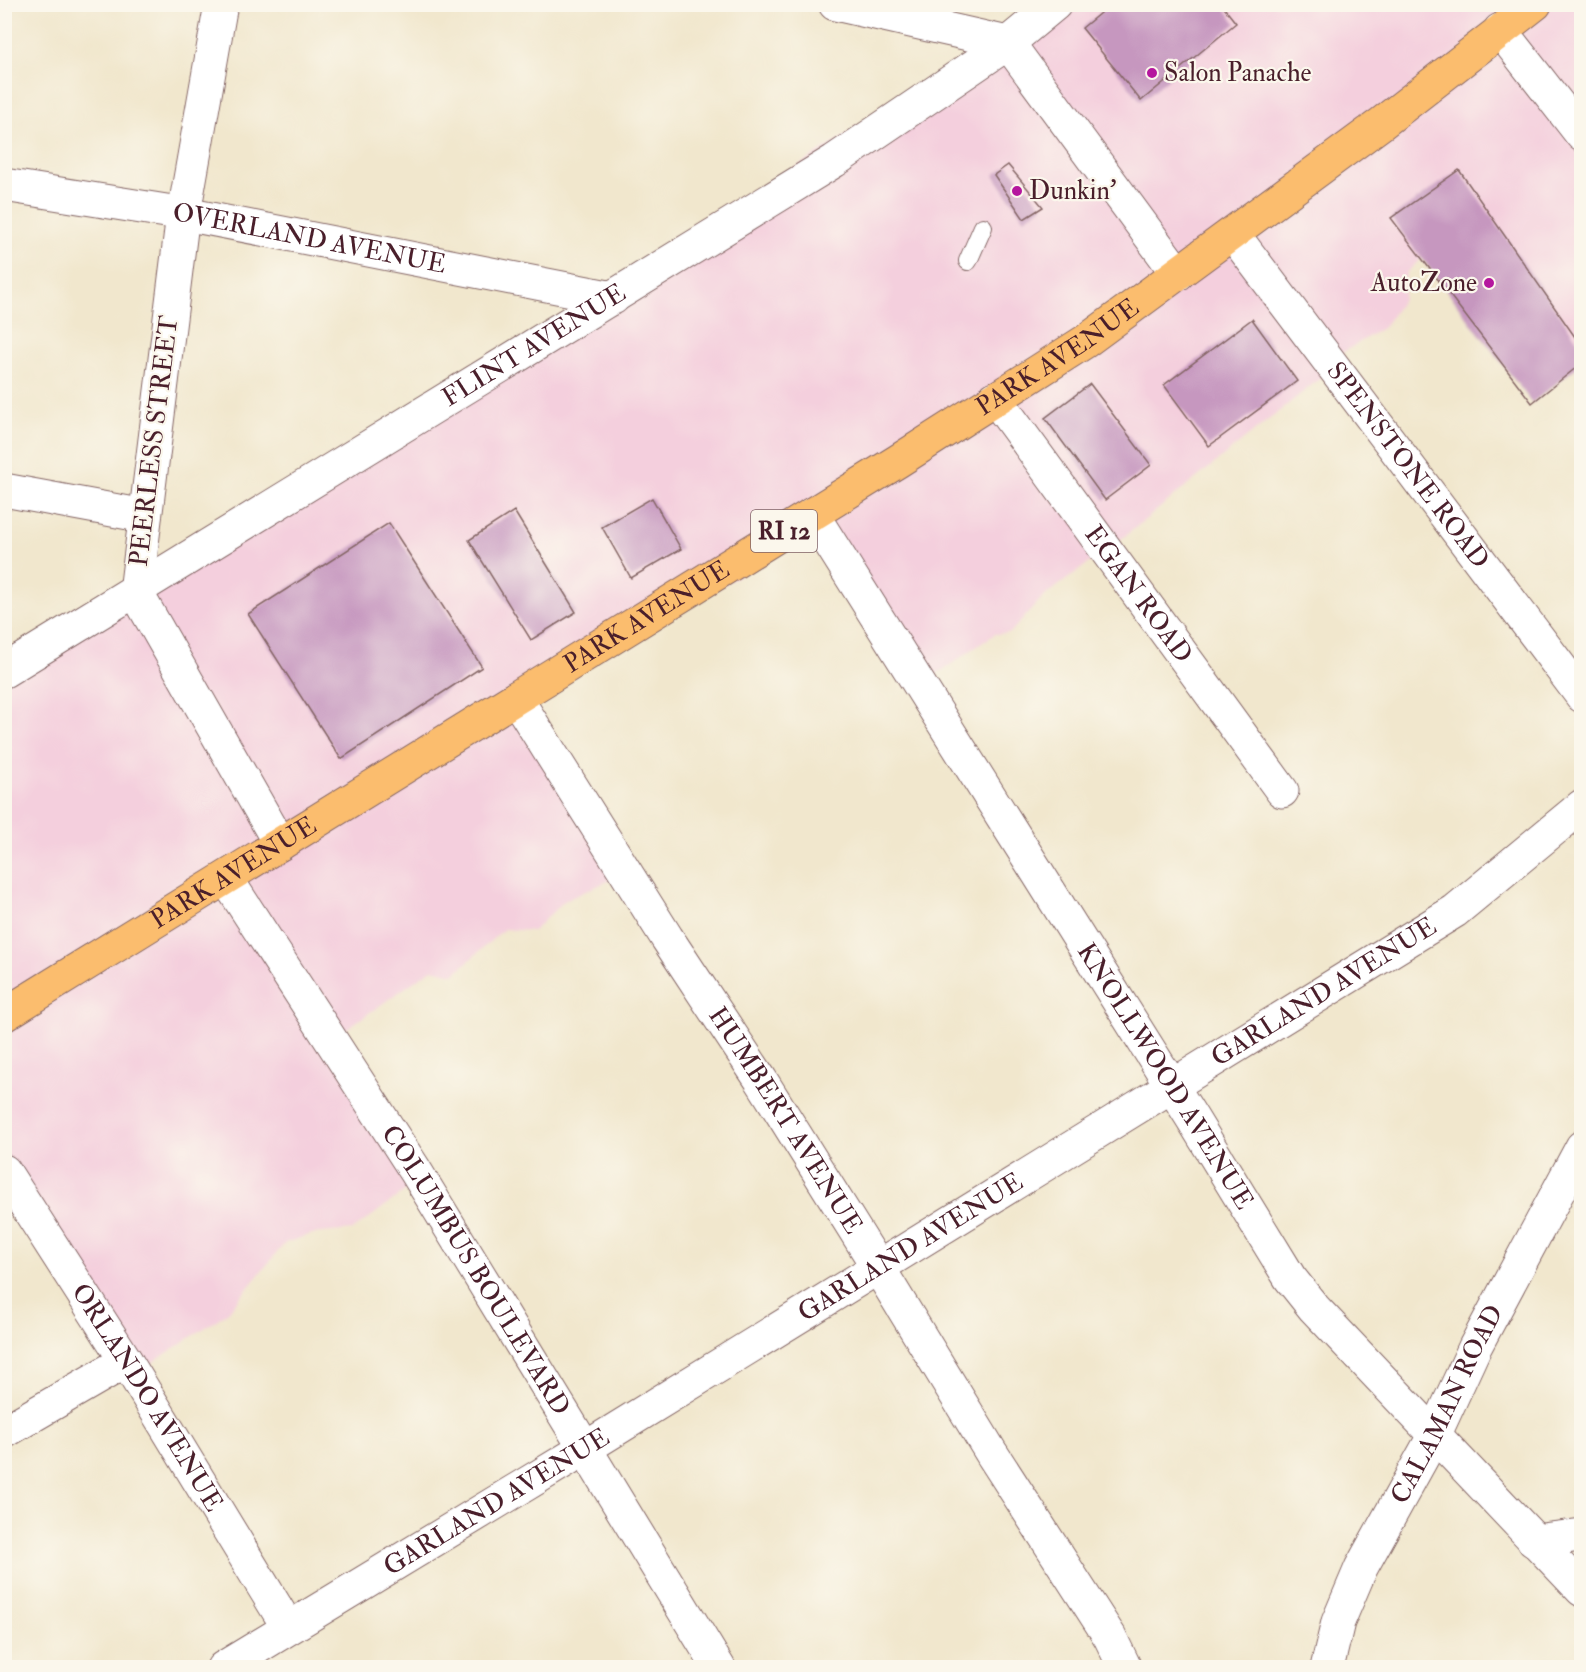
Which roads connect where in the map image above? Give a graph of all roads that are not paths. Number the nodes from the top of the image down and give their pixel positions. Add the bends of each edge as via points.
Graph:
1 (221, 4) edge
2 (835, 4) edge
3 (1055, 4) edge
4 (1535, 4) edge
5 (1500, 30) junction
6 (1008, 43) junction
7 (1581, 135) edge
8 (4, 185) edge
9 (185, 214) junction
10 (983, 227) dead end
11 (1233, 234) junction
12 (969, 261) dead end
13 (1178, 274) junction
14 (613, 298) junction
15 (995, 398) junction
16 (4, 490) edge
17 (812, 514) junction
18 (145, 516) junction
19 (136, 592) junction
20 (4, 671) edge
21 (1581, 696) edge
22 (516, 698) junction
23 (1282, 790) dead end
24 (1581, 806) edge
25 (280, 844) junction
26 (226, 878) junction
27 (4, 1015) edge
28 (1171, 1086) junction
29 (1581, 1147) edge
30 (4, 1171) edge
31 (878, 1266) junction
32 (126, 1360) junction
33 (4, 1432) edge
34 (1434, 1436) junction
35 (584, 1449) junction
36 (1581, 1535) edge
37 (1534, 1541) junction
38 (1581, 1590) edge
39 (288, 1627) junction
40 (222, 1668) edge
41 (719, 1668) edge
42 (1125, 1668) edge
43 (1327, 1668) edge

1 - 9 street, PEERLESS STREET
2 - 6 street
3 - 6 street, FLINT AVENUE
4 - 5 main road, PARK AVENUE / RI 12
5 - 7 street
5 - 11 main road, PARK AVENUE / RI 12
6 - 13 street
6 - 14 street, FLINT AVENUE via 834,161
8 - 9 street, OVERLAND AVENUE
9 - 14 street, OVERLAND AVENUE
9 - 18 street, PEERLESS STREET
10 - 12 lane
11 - 13 main road, PARK AVENUE / RI 12
11 - 21 street, SPENSTONE ROAD
13 - 15 main road, PARK AVENUE / RI 12 via 1086,341
14 - 19 street, FLINT AVENUE
15 - 17 main road, PARK AVENUE / RI 12
15 - 23 street, EGAN ROAD
16 - 18 street
17 - 22 main road, PARK AVENUE / RI 12
17 - 28 street, KNOLLWOOD AVENUE
18 - 19 street, PEERLESS STREET
19 - 20 street, FLINT AVENUE
19 - 25 street, PEERLESS STREET
22 - 25 main road, PARK AVENUE / RI 12
22 - 31 street, HUMBERT AVENUE
24 - 28 street, GARLAND AVENUE via 1455,911
25 - 26 main road, PARK AVENUE / RI 12
26 - 27 main road, PARK AVENUE / RI 12
26 - 35 street, COLUMBUS BOULEVARD via 415,1170
28 - 31 street, GARLAND AVENUE
28 - 34 street, KNOLLWOOD AVENUE via 1290,1278
29 - 34 street, CALAMAN ROAD via 1475,1347
30 - 32 street, ORLANDO AVENUE
31 - 35 street, GARLAND AVENUE
31 - 42 street, HUMBERT AVENUE via 992,1454 1110,1637
32 - 33 street
32 - 39 street, ORLANDO AVENUE
34 - 37 street, KNOLLWOOD AVENUE
34 - 43 street, CALAMAN ROAD via 1361,1568 1338,1622
35 - 39 street, GARLAND AVENUE
35 - 41 street, COLUMBUS BOULEVARD
36 - 37 street
37 - 38 street, KNOLLWOOD AVENUE
39 - 40 street, GARLAND AVENUE

